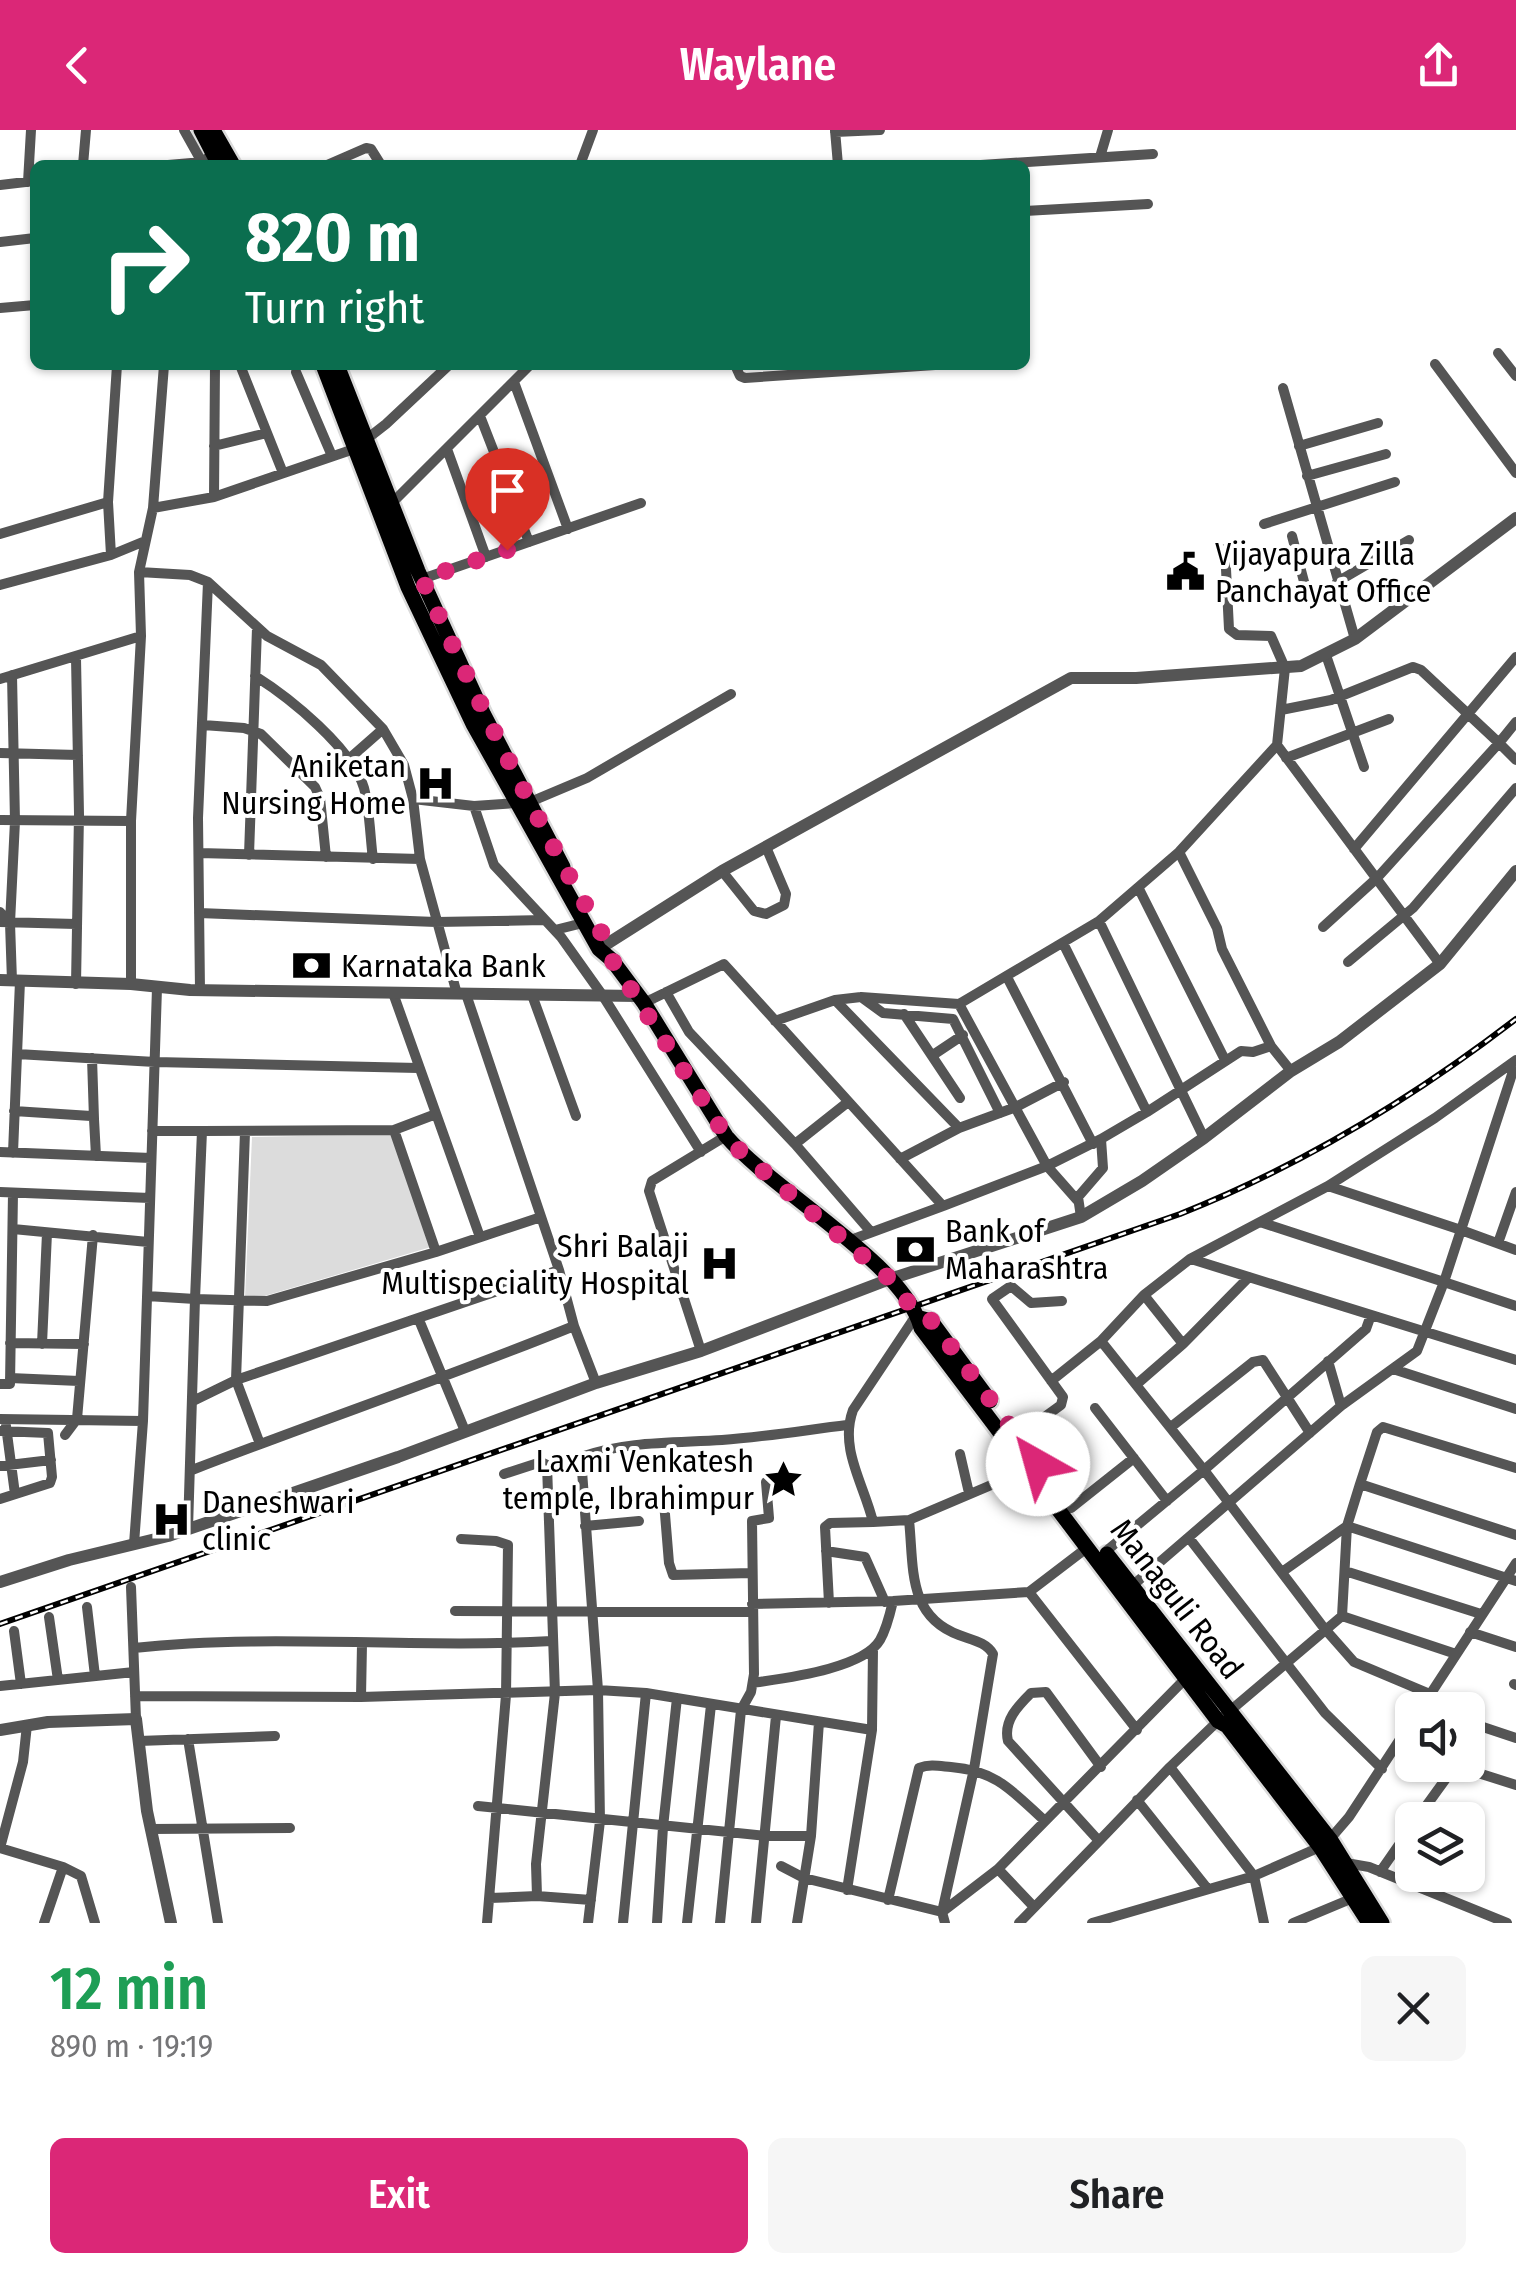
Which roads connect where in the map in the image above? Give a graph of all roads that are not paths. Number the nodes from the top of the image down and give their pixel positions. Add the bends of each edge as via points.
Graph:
1 (31, 130) edge
2 (86, 130) edge
3 (184, 130) edge
4 (201, 130) edge
5 (213, 130) edge
6 (593, 130) edge
7 (880, 130) edge
8 (1108, 130) edge
9 (835, 131) edge
10 (1153, 154) dead end
11 (1100, 157) junction
12 (212, 158) edge
13 (32, 160) edge
14 (83, 160) edge
15 (338, 160) edge
16 (378, 160) edge
17 (582, 160) edge
18 (838, 160) edge
19 (1030, 162) edge
20 (30, 181) edge
21 (0, 185) edge
22 (1148, 204) dead end
23 (1030, 211) edge
24 (30, 239) edge
25 (0, 242) edge
26 (30, 305) edge
27 (0, 308) edge
28 (1498, 353) dead end
29 (1435, 364) dead end
30 (117, 370) edge
31 (164, 370) edge
32 (215, 370) edge
33 (242, 370) edge
34 (324, 370) edge
35 (339, 370) edge
36 (430, 370) edge
37 (444, 370) edge
38 (525, 370) edge
39 (736, 370) edge
40 (831, 370) edge
41 (296, 372) dead end
42 (1516, 376) edge
43 (435, 380) junction
44 (514, 382) junction
45 (1284, 388) dead end
46 (480, 416) junction
47 (1378, 423) dead end
48 (267, 433) junction
49 (360, 444) junction
50 (214, 446) junction
51 (1299, 446) junction
52 (447, 449) junction
53 (1386, 454) dead end
54 (332, 456) junction
55 (283, 473) junction
56 (1516, 473) edge
57 (1307, 476) junction
58 (1395, 482) dead end
59 (214, 497) junction
60 (108, 502) junction
61 (392, 503) junction
62 (641, 503) dead end
63 (1316, 506) junction
64 (152, 508) junction
65 (1516, 518) edge
66 (1264, 524) dead end
67 (568, 528) junction
68 (0, 534) edge
69 (1292, 536) dead end
70 (1409, 540) dead end
71 (145, 541) junction
72 (529, 542) junction
73 (1225, 549) dead end
74 (111, 555) junction
75 (486, 557) junction
76 (139, 572) junction
77 (422, 579) junction
78 (208, 582) junction
79 (0, 585) edge
80 (1337, 585) junction
81 (257, 628) junction
82 (142, 636) junction
83 (1355, 639) junction
84 (1326, 655) junction
85 (1516, 657) edge
86 (76, 658) junction
87 (1286, 668) junction
88 (256, 676) junction
89 (6, 677) edge
90 (731, 694) dead end
91 (1340, 697) junction
92 (1281, 710) junction
93 (1468, 716) junction
94 (1389, 719) dead end
95 (1516, 722) edge
96 (203, 726) junction
97 (383, 730) junction
98 (255, 732) junction
99 (1353, 733) junction
100 (1499, 743) junction
101 (1277, 746) junction
102 (0, 753) edge
103 (14, 754) junction
104 (78, 755) junction
105 (350, 758) junction
106 (1286, 758) junction
107 (1516, 760) edge
108 (1364, 767) dead end
109 (1516, 788) edge
110 (412, 800) junction
111 (524, 804) junction
112 (474, 806) junction
113 (0, 820) edge
114 (15, 821) junction
115 (131, 821) junction
116 (77, 822) junction
117 (766, 847) junction
118 (1354, 849) junction
119 (1179, 852) junction
120 (199, 853) junction
121 (249, 855) junction
122 (326, 857) junction
123 (420, 859) junction
124 (373, 860) junction
125 (722, 870) junction
126 (1516, 872) edge
127 (1377, 878) junction
128 (1139, 889) junction
129 (0, 912) edge
130 (200, 914) junction
131 (1404, 916) junction
132 (544, 920) junction
133 (5, 922) edge
134 (436, 922) junction
135 (1099, 922) junction
136 (584, 923) junction
137 (76, 924) junction
138 (1323, 927) dead end
139 (556, 930) junction
140 (1063, 943) junction
141 (606, 951) junction
142 (1348, 962) dead end
143 (1440, 964) junction
144 (1007, 977) junction
145 (10, 981) edge
146 (76, 984) junction
147 (131, 984) junction
148 (156, 988) junction
149 (200, 990) junction
150 (666, 992) junction
151 (393, 993) junction
152 (462, 994) junction
153 (532, 995) junction
154 (603, 996) junction
155 (862, 997) junction
156 (641, 1000) junction
157 (835, 1000) junction
158 (959, 1004) junction
159 (904, 1014) junction
160 (775, 1022) junction
161 (963, 1035) junction
162 (1271, 1046) junction
163 (17, 1054) junction
164 (934, 1055) junction
165 (92, 1058) junction
166 (1225, 1060) junction
167 (1516, 1061) edge
168 (154, 1062) junction
169 (418, 1068) junction
170 (1292, 1071) junction
171 (1064, 1082) junction
172 (1181, 1090) junction
173 (960, 1098) dead end
174 (848, 1102) junction
175 (1013, 1108) junction
176 (14, 1111) junction
177 (1147, 1112) junction
178 (1000, 1113) junction
179 (436, 1114) junction
180 (576, 1116) dead end
181 (94, 1119) junction
182 (960, 1128) junction
183 (394, 1130) junction
184 (152, 1131) junction
185 (202, 1132) junction
186 (245, 1132) junction
187 (726, 1136) junction
188 (1204, 1138) junction
189 (1097, 1142) junction
190 (795, 1144) junction
191 (0, 1152) edge
192 (702, 1152) junction
193 (13, 1154) junction
194 (96, 1156) junction
195 (151, 1158) junction
196 (900, 1159) junction
197 (1047, 1166) junction
198 (1328, 1186) junction
199 (0, 1192) edge
200 (13, 1192) junction
201 (1516, 1192) edge
202 (150, 1198) junction
203 (1077, 1200) junction
204 (943, 1206) junction
205 (541, 1217) junction
206 (1081, 1217) junction
207 (1263, 1222) junction
208 (12, 1229) junction
209 (1461, 1230) junction
210 (47, 1232) junction
211 (871, 1232) junction
212 (92, 1236) junction
213 (480, 1237) junction
214 (848, 1240) junction
215 (148, 1242) junction
216 (1498, 1244) junction
217 (1516, 1250) edge
218 (436, 1252) junction
219 (1190, 1259) junction
220 (559, 1270) junction
221 (1249, 1278) junction
222 (890, 1279) junction
223 (1444, 1282) junction
224 (1144, 1295) junction
225 (146, 1296) junction
226 (195, 1299) junction
227 (1062, 1301) dead end
228 (240, 1302) junction
229 (1516, 1306) edge
230 (1371, 1315) junction
231 (919, 1316) junction
232 (419, 1320) junction
233 (574, 1326) junction
234 (1425, 1332) junction
235 (1102, 1341) junction
236 (10, 1343) junction
237 (42, 1344) junction
238 (84, 1344) junction
239 (1182, 1344) junction
240 (701, 1352) junction
241 (1516, 1360) edge
242 (1328, 1361) junction
243 (1392, 1369) junction
244 (444, 1379) junction
245 (236, 1380) junction
246 (5, 1381) edge
247 (1050, 1381) junction
248 (79, 1382) junction
249 (596, 1383) junction
250 (1137, 1384) junction
251 (1288, 1394) junction
252 (193, 1401) junction
253 (1341, 1406) junction
254 (1095, 1408) dead end
255 (1516, 1408) edge
256 (77, 1420) junction
257 (143, 1421) junction
258 (3, 1425) edge
259 (848, 1425) junction
260 (1171, 1427) junction
261 (465, 1430) junction
262 (1310, 1433) junction
263 (65, 1435) dead end
264 (1016, 1437) junction
265 (260, 1444) junction
266 (960, 1454) dead end
267 (1134, 1458) junction
268 (51, 1460) junction
269 (6, 1465) edge
270 (1516, 1468) edge
271 (1029, 1469) junction
272 (192, 1470) junction
273 (1204, 1470) junction
274 (504, 1474) dead end
275 (766, 1482) dead end
276 (1360, 1484) junction
277 (969, 1493) junction
278 (15, 1494) junction
279 (0, 1499) edge
280 (1167, 1501) junction
281 (664, 1502) dead end
282 (1229, 1503) junction
283 (1071, 1508) junction
284 (909, 1520) junction
285 (640, 1521) dead end
286 (873, 1522) junction
287 (585, 1526) junction
288 (1347, 1526) junction
289 (188, 1529) junction
290 (1516, 1535) edge
291 (1189, 1538) junction
292 (461, 1540) dead end
293 (134, 1544) junction
294 (1088, 1547) junction
295 (826, 1551) junction
296 (1105, 1552) junction
297 (1516, 1562) edge
298 (1345, 1571) junction
299 (1282, 1572) junction
300 (751, 1573) junction
301 (1511, 1579) edge
302 (0, 1582) edge
303 (1132, 1586) junction
304 (131, 1587) dead end
305 (1029, 1592) junction
306 (918, 1600) junction
307 (889, 1601) junction
308 (829, 1603) junction
309 (87, 1608) dead end
310 (752, 1608) junction
311 (593, 1609) junction
312 (509, 1611) junction
313 (455, 1612) dead end
314 (552, 1613) junction
315 (1481, 1614) junction
316 (1342, 1616) junction
317 (49, 1617) dead end
318 (1324, 1628) junction
319 (14, 1631) dead end
320 (1470, 1632) junction
321 (552, 1641) junction
322 (362, 1644) junction
323 (507, 1644) junction
324 (134, 1648) junction
325 (873, 1648) junction
326 (1516, 1648) edge
327 (1456, 1654) junction
328 (1284, 1664) junction
329 (134, 1672) junction
330 (95, 1676) junction
331 (1188, 1676) junction
332 (58, 1680) junction
333 (753, 1683) junction
334 (20, 1684) junction
335 (0, 1686) edge
336 (598, 1690) junction
337 (1425, 1692) edge
338 (1431, 1692) edge
339 (646, 1693) junction
340 (506, 1694) junction
341 (555, 1694) junction
342 (135, 1696) junction
343 (361, 1698) junction
344 (677, 1698) junction
345 (710, 1704) junction
346 (741, 1710) junction
347 (776, 1716) junction
348 (1224, 1716) junction
349 (136, 1719) junction
350 (818, 1722) junction
351 (27, 1725) junction
352 (1485, 1728) edge
353 (0, 1730) edge
354 (872, 1730) junction
355 (1138, 1730) junction
356 (275, 1736) dead end
357 (1516, 1738) edge
358 (188, 1739) junction
359 (139, 1741) junction
360 (1395, 1749) edge
361 (1101, 1767) junction
362 (1170, 1768) junction
363 (974, 1769) junction
364 (1382, 1769) junction
365 (1485, 1775) edge
366 (1516, 1785) edge
367 (1063, 1800) junction
368 (1138, 1800) junction
369 (478, 1806) dead end
370 (495, 1808) junction
371 (543, 1814) junction
372 (600, 1821) junction
373 (1044, 1821) junction
374 (632, 1824) junction
375 (663, 1827) junction
376 (200, 1828) junction
377 (290, 1828) dead end
378 (151, 1829) junction
379 (696, 1830) junction
380 (726, 1833) junction
381 (766, 1836) junction
382 (811, 1836) junction
383 (1099, 1841) junction
384 (1325, 1843) junction
385 (0, 1848) edge
386 (1395, 1850) edge
387 (1346, 1863) junction
388 (782, 1866) dead end
389 (64, 1868) junction
390 (998, 1869) junction
391 (1380, 1872) junction
392 (1254, 1876) junction
393 (804, 1878) junction
394 (1207, 1888) junction
395 (847, 1890) junction
396 (536, 1896) junction
397 (490, 1898) junction
398 (1353, 1898) junction
399 (591, 1900) junction
400 (888, 1900) junction
401 (1034, 1907) junction
402 (944, 1917) edge
403 (44, 1923) edge
404 (95, 1923) edge
405 (171, 1923) edge
406 (218, 1923) edge
407 (487, 1923) edge
408 (588, 1923) edge
409 (623, 1923) edge
410 (657, 1923) edge
411 (687, 1923) edge
412 (720, 1923) edge
413 (756, 1923) edge
414 (796, 1923) edge
415 (1019, 1923) edge
416 (1092, 1923) edge
417 (1264, 1923) edge
418 (1293, 1923) edge
419 (1379, 1923) edge
420 (1507, 1923) edge

1 - 13 street
2 - 14 street
3 - 12 street
4 - 12 main road
5 - 12 main road
6 - 17 street
7 - 9 street
8 - 11 street
9 - 18 street
10 - 11 street
11 - 19 street
15 - 16 street via 366,148
20 - 21 street
22 - 23 street
24 - 25 street
26 - 27 street
28 - 42 street
29 - 56 street
30 - 60 street
31 - 64 street
32 - 50 street
33 - 48 street
34 - 49 main road, Managuli Road
35 - 49 main road, Managuli Road
36 - 43 street
37 - 43 street
38 - 44 street
39 - 40 street via 745,378
41 - 54 street
43 - 49 street
44 - 46 street
44 - 67 street
45 - 51 street
46 - 52 street
46 - 72 street
47 - 51 street
48 - 50 street
48 - 55 street
49 - 54 street
49 - 61 main road, Managuli Road
49 - 111 main road, Managuli Road via 400,571 473,724
50 - 59 street
51 - 57 street
52 - 61 street
52 - 75 street
53 - 57 street
54 - 55 street
55 - 59 street
57 - 63 street
58 - 63 street
59 - 64 street
60 - 68 street
60 - 74 street
61 - 77 main road, Managuli Road
62 - 67 street
63 - 66 street
63 - 80 street
64 - 71 street
65 - 83 street
67 - 72 street
69 - 80 street via 1307,593
70 - 80 street
71 - 74 street
71 - 76 street
72 - 75 street
73 - 87 street via 1229,630 1271,636
74 - 79 street
75 - 77 street
76 - 78 street
76 - 82 street
77 - 111 main road, Managuli Road
78 - 81 street
78 - 96 street
80 - 83 street
81 - 88 street
81 - 97 street via 322,665
82 - 86 street
82 - 115 street
83 - 84 street
84 - 87 street
84 - 91 street
85 - 93 street
86 - 89 street
86 - 104 street
87 - 92 street
87 - 117 street via 1071,678
88 - 98 street
88 - 105 street
89 - 103 street
90 - 111 street via 587,778
91 - 92 street
91 - 93 street via 1417,668
91 - 99 street
92 - 101 street
93 - 100 street
93 - 118 street
94 - 99 street
95 - 100 street
96 - 98 street
96 - 120 street
97 - 105 street
97 - 110 street via 400,754
98 - 121 street
98 - 122 street via 315,787
99 - 106 street
99 - 108 street
100 - 107 street
100 - 127 street
101 - 106 street
101 - 119 street
102 - 103 street
103 - 104 street
103 - 114 street
104 - 116 street
105 - 124 street via 364,788
106 - 118 street
109 - 131 street
110 - 112 street
110 - 123 street
111 - 112 street
111 - 136 main road, Managuli Road
111 - 141 main road, Managuli Road
112 - 132 street via 491,860
113 - 114 street
114 - 116 street
114 - 133 street
115 - 116 street
115 - 147 street
116 - 137 street
117 - 125 street
117 - 125 street via 786,894 784,905 766,914 754,911
118 - 127 street
119 - 128 street
119 - 162 street
120 - 121 street
120 - 130 street
121 - 122 street
122 - 124 street
123 - 124 street
123 - 134 street
125 - 141 street
126 - 143 street
127 - 131 street
127 - 138 street
128 - 135 street
128 - 166 street
129 - 133 street
130 - 134 street
130 - 149 street
131 - 142 street
131 - 143 street
132 - 134 street
132 - 139 street
133 - 137 street
133 - 145 street
134 - 152 street
135 - 140 street
135 - 172 street
136 - 139 street
136 - 141 main road, Managuli Road
137 - 146 street
139 - 154 street
140 - 144 street
140 - 177 street
141 - 156 main road, Managuli Road
143 - 170 street
144 - 158 street
144 - 171 street
145 - 146 street
145 - 163 street
146 - 147 street
147 - 148 street
148 - 149 street
148 - 168 street
149 - 151 street
150 - 156 street
150 - 160 street via 724,964
150 - 190 street via 689,1032
151 - 152 street
151 - 169 street
152 - 153 street
152 - 205 street
153 - 154 street
153 - 180 street
154 - 156 street
154 - 192 street
155 - 157 street
155 - 158 street
155 - 159 street via 879,1012
156 - 187 main road, Managuli Road
157 - 160 street
157 - 182 street
158 - 175 street
159 - 161 street via 953,1019
159 - 164 street
160 - 174 street
161 - 164 street
161 - 178 street
162 - 166 street
162 - 170 street
163 - 165 street
163 - 176 street
164 - 173 street
165 - 168 street
165 - 181 street
166 - 172 street
167 - 198 street
167 - 209 street
168 - 169 street
168 - 184 street
169 - 179 street
170 - 188 street
171 - 175 street
171 - 189 street
172 - 177 street
172 - 188 street
174 - 190 street
174 - 196 street
175 - 178 street
175 - 197 street
176 - 181 street
176 - 193 street
177 - 189 street
178 - 182 street
179 - 183 street
179 - 213 street
181 - 194 street
182 - 196 street
183 - 186 street
183 - 218 street
184 - 185 street
184 - 195 street
185 - 186 street
185 - 226 street
186 - 228 street
187 - 192 street
187 - 214 main road, Managuli Road
188 - 206 street
189 - 197 street
189 - 203 street via 1103,1168
190 - 211 street
191 - 193 street
192 - 240 street via 652,1181 648,1191
193 - 194 street
194 - 195 street
195 - 202 street
196 - 204 street
197 - 203 street
197 - 204 street
198 - 207 street
198 - 209 street
199 - 200 street
200 - 202 street
200 - 208 street
201 - 216 street
202 - 215 street
203 - 206 street
204 - 211 street
205 - 213 street
205 - 220 street
206 - 222 street
207 - 219 street
207 - 223 street
208 - 210 street
208 - 236 street
209 - 216 street
209 - 223 street
210 - 212 street
210 - 237 street
211 - 214 street
212 - 215 street
212 - 238 street
213 - 218 street
214 - 222 main road, Managuli Road
215 - 225 street
216 - 217 street
218 - 228 street via 266,1301
219 - 221 street
219 - 224 street
220 - 232 street
220 - 233 street
221 - 230 street
221 - 239 street
222 - 231 main road, Managuli Road
222 - 240 street
223 - 229 street
223 - 234 street
224 - 235 street
224 - 239 street
225 - 226 street
225 - 257 street
226 - 228 street
226 - 252 street
227 - 247 street via 1031,1304 1011,1286 992,1299
228 - 245 street
230 - 234 street
230 - 242 street via 1366,1329
231 - 259 street
231 - 264 main road, Managuli Road via 932,1321
231 - 271 main road, Managuli Road via 920,1328
232 - 244 street
232 - 245 street
233 - 244 street
233 - 249 street
234 - 241 street
234 - 243 street via 1417,1351
235 - 247 street
235 - 250 street
236 - 237 street
236 - 246 street
237 - 238 street
238 - 248 street
239 - 250 street
240 - 249 street
242 - 251 street
242 - 253 street
243 - 253 street
243 - 255 street
244 - 261 street
244 - 265 street
245 - 252 street
245 - 265 street
246 - 248 street
247 - 264 street via 1063,1402
248 - 256 street
249 - 261 street
250 - 260 street
251 - 260 street via 1258,1360
251 - 262 street
251 - 273 street
252 - 272 street
253 - 262 street
254 - 267 street
256 - 257 street
256 - 258 street
256 - 263 street
257 - 293 street
258 - 268 street via 48,1433
258 - 269 street
259 - 286 street via 852,1466
259 - 287 street via 584,1456 579,1465
260 - 273 street
261 - 289 street
262 - 282 street
264 - 283 main road, Managuli Road
265 - 272 street
266 - 277 street
267 - 280 street
267 - 283 street
268 - 269 street
268 - 278 street via 50,1483
269 - 278 street
270 - 276 street via 1383,1428
271 - 277 street
271 - 294 main road, Managuli Road
272 - 289 street
273 - 280 street
273 - 282 street
274 - 314 street via 548,1465
275 - 300 street via 769,1518 752,1521
276 - 288 street
276 - 290 street
277 - 284 street
278 - 279 street
280 - 296 street
281 - 300 street via 673,1574
282 - 291 street
282 - 299 street
283 - 296 main road, Managuli Road
284 - 286 street
284 - 306 street
285 - 287 street
286 - 295 street via 830,1524
287 - 311 street
288 - 298 street
288 - 299 street
288 - 301 street
289 - 293 street
291 - 303 street
291 - 328 street
292 - 312 street via 508,1544
293 - 302 street
294 - 305 street
294 - 331 main road, Managuli Road
295 - 307 street via 865,1557
295 - 308 street
296 - 303 main road, Managuli Road
297 - 301 street
298 - 315 street
298 - 316 street
299 - 318 street
300 - 310 street
301 - 315 street
303 - 348 main road, Managuli Road
304 - 324 street
305 - 306 street
305 - 355 street
306 - 307 street
306 - 363 street via 944,1630 993,1654
307 - 308 street
307 - 325 street
308 - 310 street
309 - 330 street
310 - 311 street
310 - 333 street
311 - 314 street
311 - 336 street
312 - 313 street
312 - 314 street
312 - 323 street
314 - 321 street
315 - 320 street
316 - 318 street
316 - 327 street
317 - 332 street
318 - 328 street
318 - 337 street via 1354,1662
319 - 334 street
320 - 326 street
320 - 327 street
321 - 323 street
321 - 341 street
322 - 323 street
322 - 324 street
322 - 343 street
323 - 340 street
324 - 329 street
325 - 333 street via 820,1671
325 - 354 street
327 - 338 street
328 - 348 street
328 - 364 street
329 - 330 street
329 - 342 street
330 - 332 street
331 - 348 main road, Managuli Road
331 - 355 street
332 - 334 street
333 - 346 street
334 - 335 street
336 - 339 street
336 - 341 street
336 - 372 street
339 - 344 street
339 - 374 street
340 - 341 street
340 - 343 street
340 - 370 street
341 - 371 street
342 - 343 street
342 - 349 street
344 - 345 street
344 - 375 street
345 - 346 street
345 - 379 street
346 - 347 street
346 - 380 street
347 - 350 street
347 - 381 street
348 - 362 street
348 - 384 main road, Managuli Road
349 - 351 street
349 - 359 street
350 - 354 street
350 - 382 street
351 - 353 street
351 - 385 street
352 - 357 street
354 - 395 street
355 - 361 street
356 - 358 street
358 - 359 street
358 - 376 street
359 - 378 street
360 - 364 street
361 - 367 street
361 - 367 street via 1046,1692 1031,1693 1013,1712 1006,1738
362 - 368 street
362 - 392 street
363 - 373 street via 995,1777
363 - 400 street via 919,1768
363 - 402 street
364 - 384 street
365 - 366 street
367 - 373 street
367 - 383 street
368 - 383 street
368 - 394 street
369 - 370 street
370 - 371 street
370 - 397 street
371 - 372 street
371 - 396 street
372 - 374 street
372 - 399 street
373 - 390 street
374 - 375 street
374 - 409 street
375 - 379 street
375 - 410 street
376 - 377 street
376 - 378 street
376 - 406 street
378 - 405 street
379 - 380 street
379 - 411 street
380 - 381 street
380 - 412 street
381 - 382 street
381 - 413 street
382 - 393 street
383 - 401 street
384 - 387 main road, Managuli Road
384 - 392 street
384 - 398 main road, Managuli Road
385 - 389 street
386 - 391 street
387 - 391 street
387 - 419 main road, Managuli Road
388 - 393 street
389 - 403 street
389 - 404 street via 80,1876
390 - 401 street
390 - 402 street
391 - 420 street
392 - 394 street
392 - 417 street
393 - 395 street
393 - 414 street
394 - 416 street
395 - 400 street
396 - 397 street
396 - 399 street
397 - 407 street
398 - 418 street
398 - 419 main road, Managuli Road
399 - 408 street
400 - 402 street
401 - 415 street

